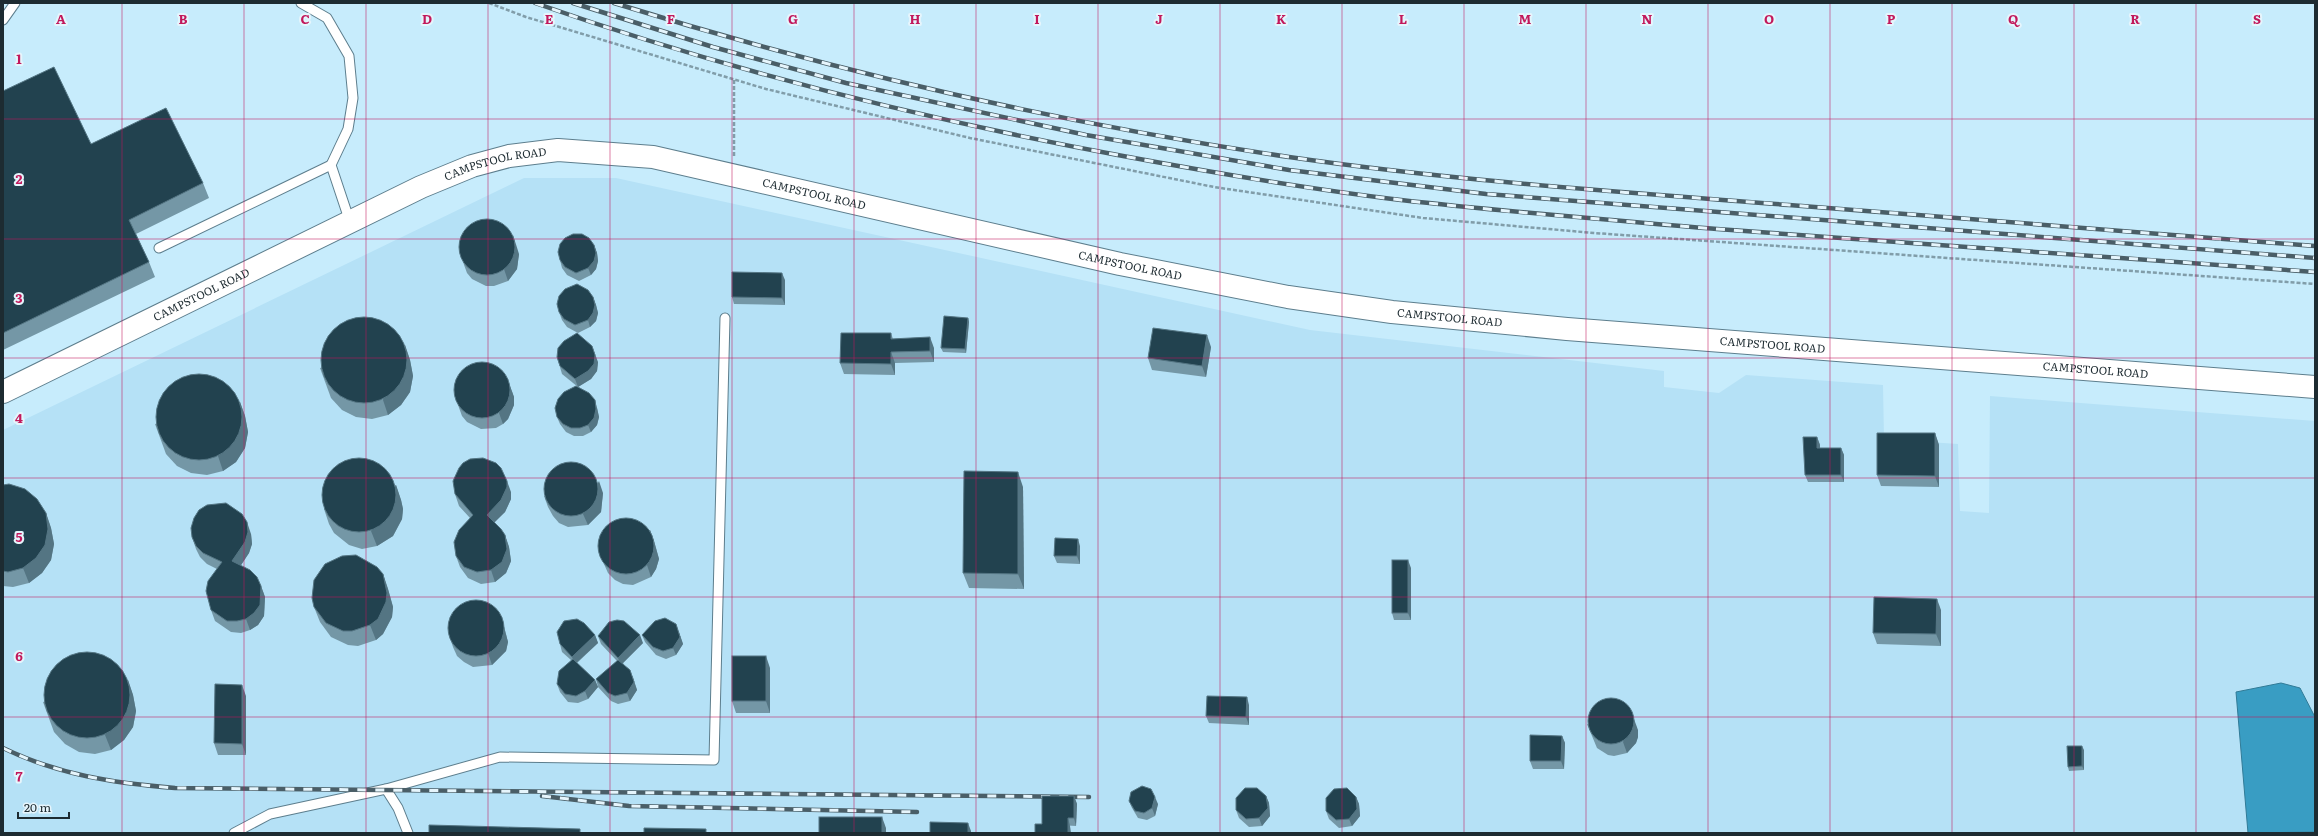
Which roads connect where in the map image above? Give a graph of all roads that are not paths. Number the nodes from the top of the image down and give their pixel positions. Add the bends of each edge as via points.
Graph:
1 (301, 3) edge
2 (14, 4) edge
3 (3, 20) edge
4 (331, 165) junction
5 (350, 222) junction
6 (159, 248) dead end
7 (725, 318) dead end
8 (2315, 387) edge
9 (3, 392) edge
10 (386, 789) junction
11 (234, 833) edge
12 (408, 833) edge

1 - 4 lane via 327,18 349,56 352,106 348,129
2 - 3 lane
4 - 5 lane
4 - 6 lane
5 - 8 main road, CAMPSTOOL ROAD via 421,187 472,166 509,156 558,150 653,157 1120,264 1288,297 1392,312 1567,329
5 - 9 main road, CAMPSTOOL ROAD
7 - 10 lane via 714,760 500,757
10 - 11 lane via 270,814
10 - 12 lane via 398,808

